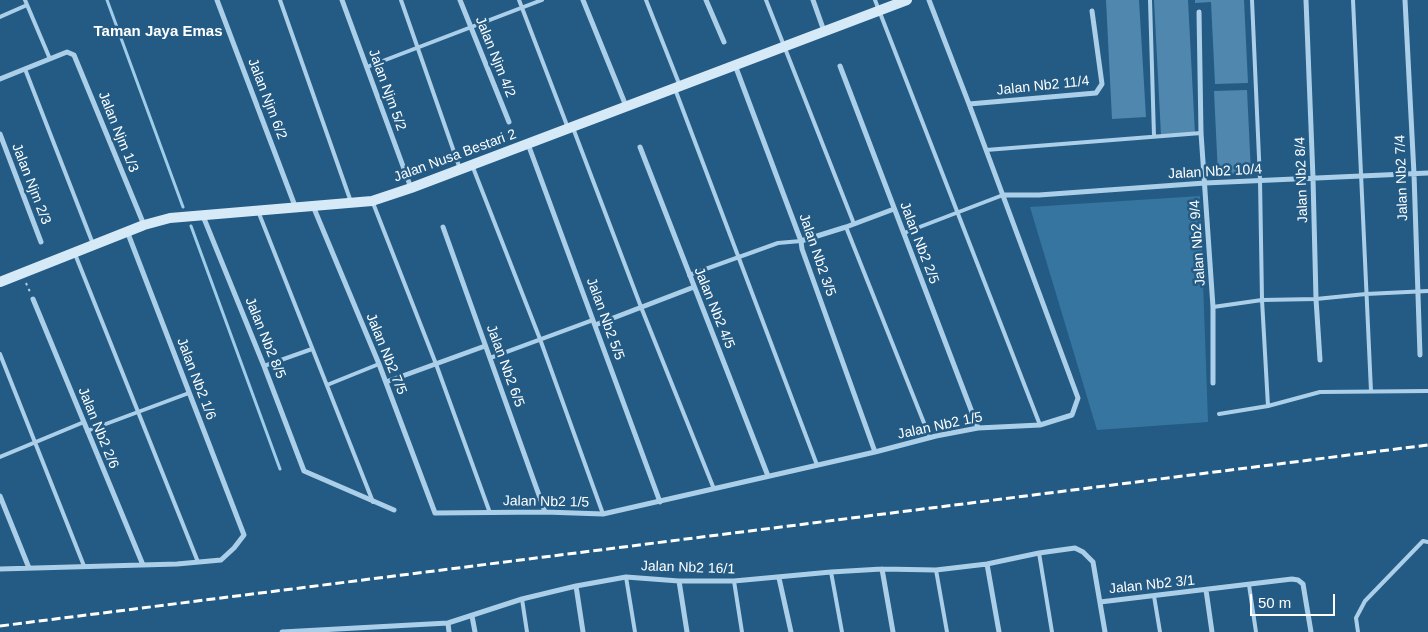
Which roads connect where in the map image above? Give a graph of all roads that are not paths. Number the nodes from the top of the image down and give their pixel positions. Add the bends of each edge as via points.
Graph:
1 (24, 0) edge
2 (217, 0) edge
3 (280, 0) edge
4 (342, 0) edge
5 (401, 0) edge
6 (460, 0) edge
7 (520, 0) edge
8 (542, 0) edge
9 (583, 0) edge
10 (646, 0) edge
11 (706, 0) edge
12 (766, 0) edge
13 (813, 0) edge
14 (875, 0) edge
15 (907, 0) edge
16 (929, 0) edge
17 (1150, 0) edge
18 (1252, 0) edge
19 (1306, 0) edge
20 (1353, 0) edge
21 (1405, 0) edge
22 (27, 5) junction
23 (522, 8) junction
24 (879, 10) junction
25 (1092, 11) dead end
26 (1199, 12) dead end
27 (0, 17) edge
28 (471, 28) junction
29 (824, 31) junction
30 (724, 42) dead end
31 (784, 46) junction
32 (418, 48) junction
33 (50, 58) junction
34 (735, 65) junction
35 (840, 66) dead end
36 (367, 67) junction
37 (24, 69) junction
38 (0, 79) edge
39 (677, 87) junction
40 (969, 104) junction
41 (626, 106) junction
42 (509, 122) dead end
43 (570, 128) junction
44 (1201, 133) junction
45 (0, 134) edge
46 (1154, 136) junction
47 (528, 144) junction
48 (640, 148) dead end
49 (986, 150) junction
50 (471, 165) junction
51 (460, 169) junction
52 (1414, 174) junction
53 (1428, 174) edge
54 (1361, 176) junction
55 (1313, 178) junction
56 (1260, 180) junction
57 (1205, 182) junction
58 (411, 188) junction
59 (1003, 195) junction
60 (372, 200) junction
61 (351, 202) junction
62 (313, 205) junction
63 (295, 206) junction
64 (894, 209) junction
65 (258, 211) junction
66 (958, 212) junction
67 (203, 215) junction
68 (854, 224) junction
69 (144, 225) junction
70 (443, 227) dead end
71 (846, 227) junction
72 (127, 231) junction
73 (904, 233) junction
74 (802, 241) junction
75 (41, 242) dead end
76 (93, 245) junction
77 (74, 252) junction
78 (739, 257) junction
79 (689, 275) junction
80 (0, 282) edge
81 (694, 287) junction
82 (1428, 290) edge
83 (1418, 291) junction
84 (1366, 294) junction
85 (33, 299) road end
86 (1316, 299) junction
87 (1262, 300) junction
88 (641, 307) junction
89 (1213, 307) junction
90 (594, 322) junction
91 (540, 339) junction
92 (486, 346) junction
93 (312, 349) junction
94 (0, 354) edge
95 (1420, 355) dead end
96 (490, 358) junction
97 (1320, 360) dead end
98 (379, 364) junction
99 (436, 364) junction
100 (264, 366) junction
101 (386, 382) junction
102 (1213, 384) dead end
103 (327, 385) junction
104 (1428, 390) edge
105 (1371, 391) junction
106 (190, 393) junction
107 (1268, 406) junction
108 (138, 412) junction
109 (1218, 414) dead end
110 (84, 422) junction
111 (1040, 425) junction
112 (978, 428) junction
113 (87, 431) junction
114 (930, 438) junction
115 (35, 442) junction
116 (875, 452) junction
117 (0, 457) edge
118 (817, 465) junction
119 (768, 476) junction
120 (714, 489) junction
121 (0, 496) edge
122 (373, 502) junction
123 (660, 502) junction
124 (394, 510) dead end
125 (545, 512) junction
126 (435, 513) joint
127 (490, 513) junction
128 (603, 514) junction
129 (1428, 542) edge
130 (1039, 553) junction
131 (198, 562) junction
132 (987, 564) junction
133 (143, 565) junction
134 (84, 566) junction
135 (0, 568) edge
136 (28, 568) junction
137 (882, 569) junction
138 (936, 570) junction
139 (831, 572) junction
140 (626, 577) junction
141 (779, 578) junction
142 (679, 581) junction
143 (734, 581) junction
144 (1249, 584) junction
145 (576, 586) junction
146 (1206, 590) junction
147 (1154, 596) junction
148 (522, 599) junction
149 (1100, 602) junction
150 (472, 616) junction
151 (448, 623) junction
152 (282, 632) edge
153 (449, 632) edge
154 (475, 632) edge
155 (527, 632) edge
156 (583, 632) edge
157 (635, 632) edge
158 (687, 632) edge
159 (742, 632) edge
160 (791, 632) edge
161 (842, 632) edge
162 (893, 632) edge
163 (947, 632) edge
164 (999, 632) edge
165 (1052, 632) edge
166 (1105, 632) edge
167 (1160, 632) edge
168 (1212, 632) edge
169 (1256, 632) edge
170 (1311, 632) edge
171 (1358, 632) edge

1 - 22 lane
2 - 63 street, Jalan Njm 6/2
3 - 61 lane
4 - 36 street, Jalan Njm 5/2
5 - 32 lane
6 - 28 street, Jalan Njm 4/2
7 - 23 lane
8 - 23 lane
9 - 41 street
10 - 39 lane
11 - 30 street
12 - 31 lane
13 - 29 street
14 - 24 lane
15 - 24 street, Jalan Nusa Bestari 2
16 - 40 street, Jalan Nb2 1/5
17 - 46 lane
18 - 56 lane
19 - 55 street, Jalan Nb2 8/4
20 - 54 lane
21 - 52 street, Jalan Nb2 7/4
22 - 27 lane
22 - 33 lane
23 - 28 lane
23 - 43 lane
24 - 29 street, Jalan Nusa Bestari 2
24 - 66 lane
25 - 40 street, Jalan Nb2 11/4 via 1102,84 1096,93
26 - 44 street, Jalan Nb2 9/4
28 - 32 lane
28 - 42 street, Jalan Njm 4/2
29 - 31 street, Jalan Nusa Bestari 2
31 - 34 street, Jalan Nusa Bestari 2
31 - 68 lane
32 - 36 lane
32 - 51 lane
33 - 37 street
33 - 69 street, Jalan Njm 1/3 via 67,52 74,55
34 - 39 street, Jalan Nusa Bestari 2
34 - 74 street, Jalan Nb2 3/5
35 - 64 street, Jalan Nb2 2/5
36 - 58 street, Jalan Njm 5/2
37 - 38 street
37 - 76 lane
39 - 41 street, Jalan Nusa Bestari 2
39 - 78 lane
40 - 49 street, Jalan Nb2 1/5
41 - 43 street, Jalan Nusa Bestari 2
43 - 47 street, Jalan Nusa Bestari 2
43 - 88 lane
44 - 46 lane
44 - 57 street, Jalan Nb2 9/4
45 - 75 street, Jalan Njm 2/3
46 - 49 lane
47 - 50 street, Jalan Nusa Bestari 2
47 - 90 street, Jalan Nb2 5/5
48 - 79 street, Jalan Nb2 4/5
49 - 59 street, Jalan Nb2 1/5
50 - 51 street, Jalan Nusa Bestari 2
50 - 91 lane
51 - 58 street, Jalan Nusa Bestari 2
52 - 53 street, Jalan Nb2 10/4
52 - 54 street, Jalan Nb2 10/4
52 - 83 street, Jalan Nb2 7/4
54 - 55 street, Jalan Nb2 10/4
54 - 84 lane
55 - 56 street, Jalan Nb2 10/4
55 - 86 street, Jalan Nb2 8/4
56 - 57 street, Jalan Nb2 10/4
56 - 87 lane
57 - 59 street, Jalan Nb2 10/4
57 - 89 street, Jalan Nb2 9/4
58 - 60 street, Jalan Nusa Bestari 2
59 - 66 lane
59 - 111 street, Jalan Nb2 1/5 via 1078,398 1072,415
60 - 61 street, Jalan Nusa Bestari 2
60 - 99 lane
61 - 62 street, Jalan Nusa Bestari 2
62 - 63 street, Jalan Nusa Bestari 2
62 - 98 street, Jalan Nb2 7/5
63 - 65 street, Jalan Nusa Bestari 2
64 - 68 street
64 - 73 street, Jalan Nb2 2/5
65 - 67 street, Jalan Nusa Bestari 2
65 - 93 lane
66 - 73 lane
66 - 111 lane
67 - 69 street, Jalan Nusa Bestari 2 via 170,218
67 - 100 street, Jalan Nb2 8/5
68 - 71 street
69 - 72 street, Jalan Nusa Bestari 2
70 - 92 street, Jalan Nb2 6/5
71 - 74 street
71 - 114 lane
72 - 76 street, Jalan Nusa Bestari 2
72 - 106 street, Jalan Nb2 1/6
73 - 112 street, Jalan Nb2 2/5
74 - 78 lane via 778,243
74 - 116 street, Jalan Nb2 3/5 via 802,249
76 - 77 street, Jalan Nusa Bestari 2
77 - 80 street, Jalan Nusa Bestari 2
77 - 108 lane
78 - 79 lane
78 - 118 lane
79 - 81 street, Jalan Nb2 4/5
81 - 88 street
81 - 119 street, Jalan Nb2 4/5
82 - 83 lane
83 - 84 lane
83 - 95 street, Jalan Nb2 7/4
84 - 86 lane
84 - 105 lane
85 - 110 street, Jalan Nb2 2/6
86 - 87 lane
86 - 97 street, Jalan Nb2 8/4
87 - 89 lane
87 - 107 lane
88 - 90 street
88 - 120 lane
89 - 102 street, Jalan Nb2 9/4
90 - 91 lane
90 - 123 street, Jalan Nb2 5/5
91 - 96 lane
91 - 128 lane
92 - 96 street, Jalan Nb2 6/5
92 - 99 street
93 - 100 lane
93 - 103 lane
94 - 115 lane
96 - 125 street, Jalan Nb2 6/5
98 - 101 street, Jalan Nb2 7/5
98 - 103 lane
99 - 101 street
99 - 127 lane
100 - 122 street, Jalan Nb2 8/5 via 304,471
101 - 126 street, Jalan Nb2 7/5
103 - 122 lane
104 - 105 lane
105 - 107 lane via 1320,392
106 - 108 lane
106 - 131 street, Jalan Nb2 1/6 via 244,535 221,560
107 - 109 lane
108 - 113 lane
108 - 131 lane
110 - 113 street, Jalan Nb2 2/6
110 - 115 lane
111 - 112 street, Jalan Nb2 1/5
112 - 114 street, Jalan Nb2 1/5
113 - 133 street, Jalan Nb2 2/6
114 - 116 street, Jalan Nb2 1/5
115 - 117 lane
115 - 134 lane
116 - 118 street, Jalan Nb2 1/5
118 - 119 street, Jalan Nb2 1/5
119 - 120 street, Jalan Nb2 1/5
120 - 123 street, Jalan Nb2 1/5
121 - 136 street
122 - 124 street
123 - 128 street, Jalan Nb2 1/5
125 - 127 street, Jalan Nb2 1/5
125 - 128 street, Jalan Nb2 1/5
126 - 127 street, Jalan Nb2 1/5
129 - 171 lane via 1423,541 1365,601 1356,618
130 - 132 street, Jalan Nb2 16/1
130 - 149 street, Jalan Nb2 16/1 via 1075,548 1083,552 1093,562
130 - 165 lane
131 - 133 street
132 - 138 street, Jalan Nb2 16/1
132 - 164 street
133 - 134 street
134 - 136 street
135 - 136 street
137 - 138 street, Jalan Nb2 16/1
137 - 139 street, Jalan Nb2 16/1
137 - 162 street
138 - 163 lane
139 - 141 street, Jalan Nb2 16/1
139 - 161 lane
140 - 142 street, Jalan Nb2 16/1
140 - 145 street, Jalan Nb2 16/1
140 - 157 lane
141 - 143 street, Jalan Nb2 16/1
141 - 160 street
142 - 143 street, Jalan Nb2 16/1
142 - 158 street
143 - 159 lane
144 - 146 street, Jalan Nb2 3/1
144 - 169 lane
144 - 170 street, Jalan Nb2 3/1 via 1298,580 1303,584
145 - 148 street, Jalan Nb2 16/1
145 - 156 street
146 - 147 street, Jalan Nb2 3/1
146 - 168 street, Jalan Nb2 3/1
147 - 149 street, Jalan Nb2 3/1
147 - 167 lane
148 - 150 street, Jalan Nb2 16/1
148 - 155 lane
149 - 166 street
150 - 151 street, Jalan Nb2 16/1
150 - 154 street
151 - 152 street, Jalan Nb2 16/1
151 - 153 street

